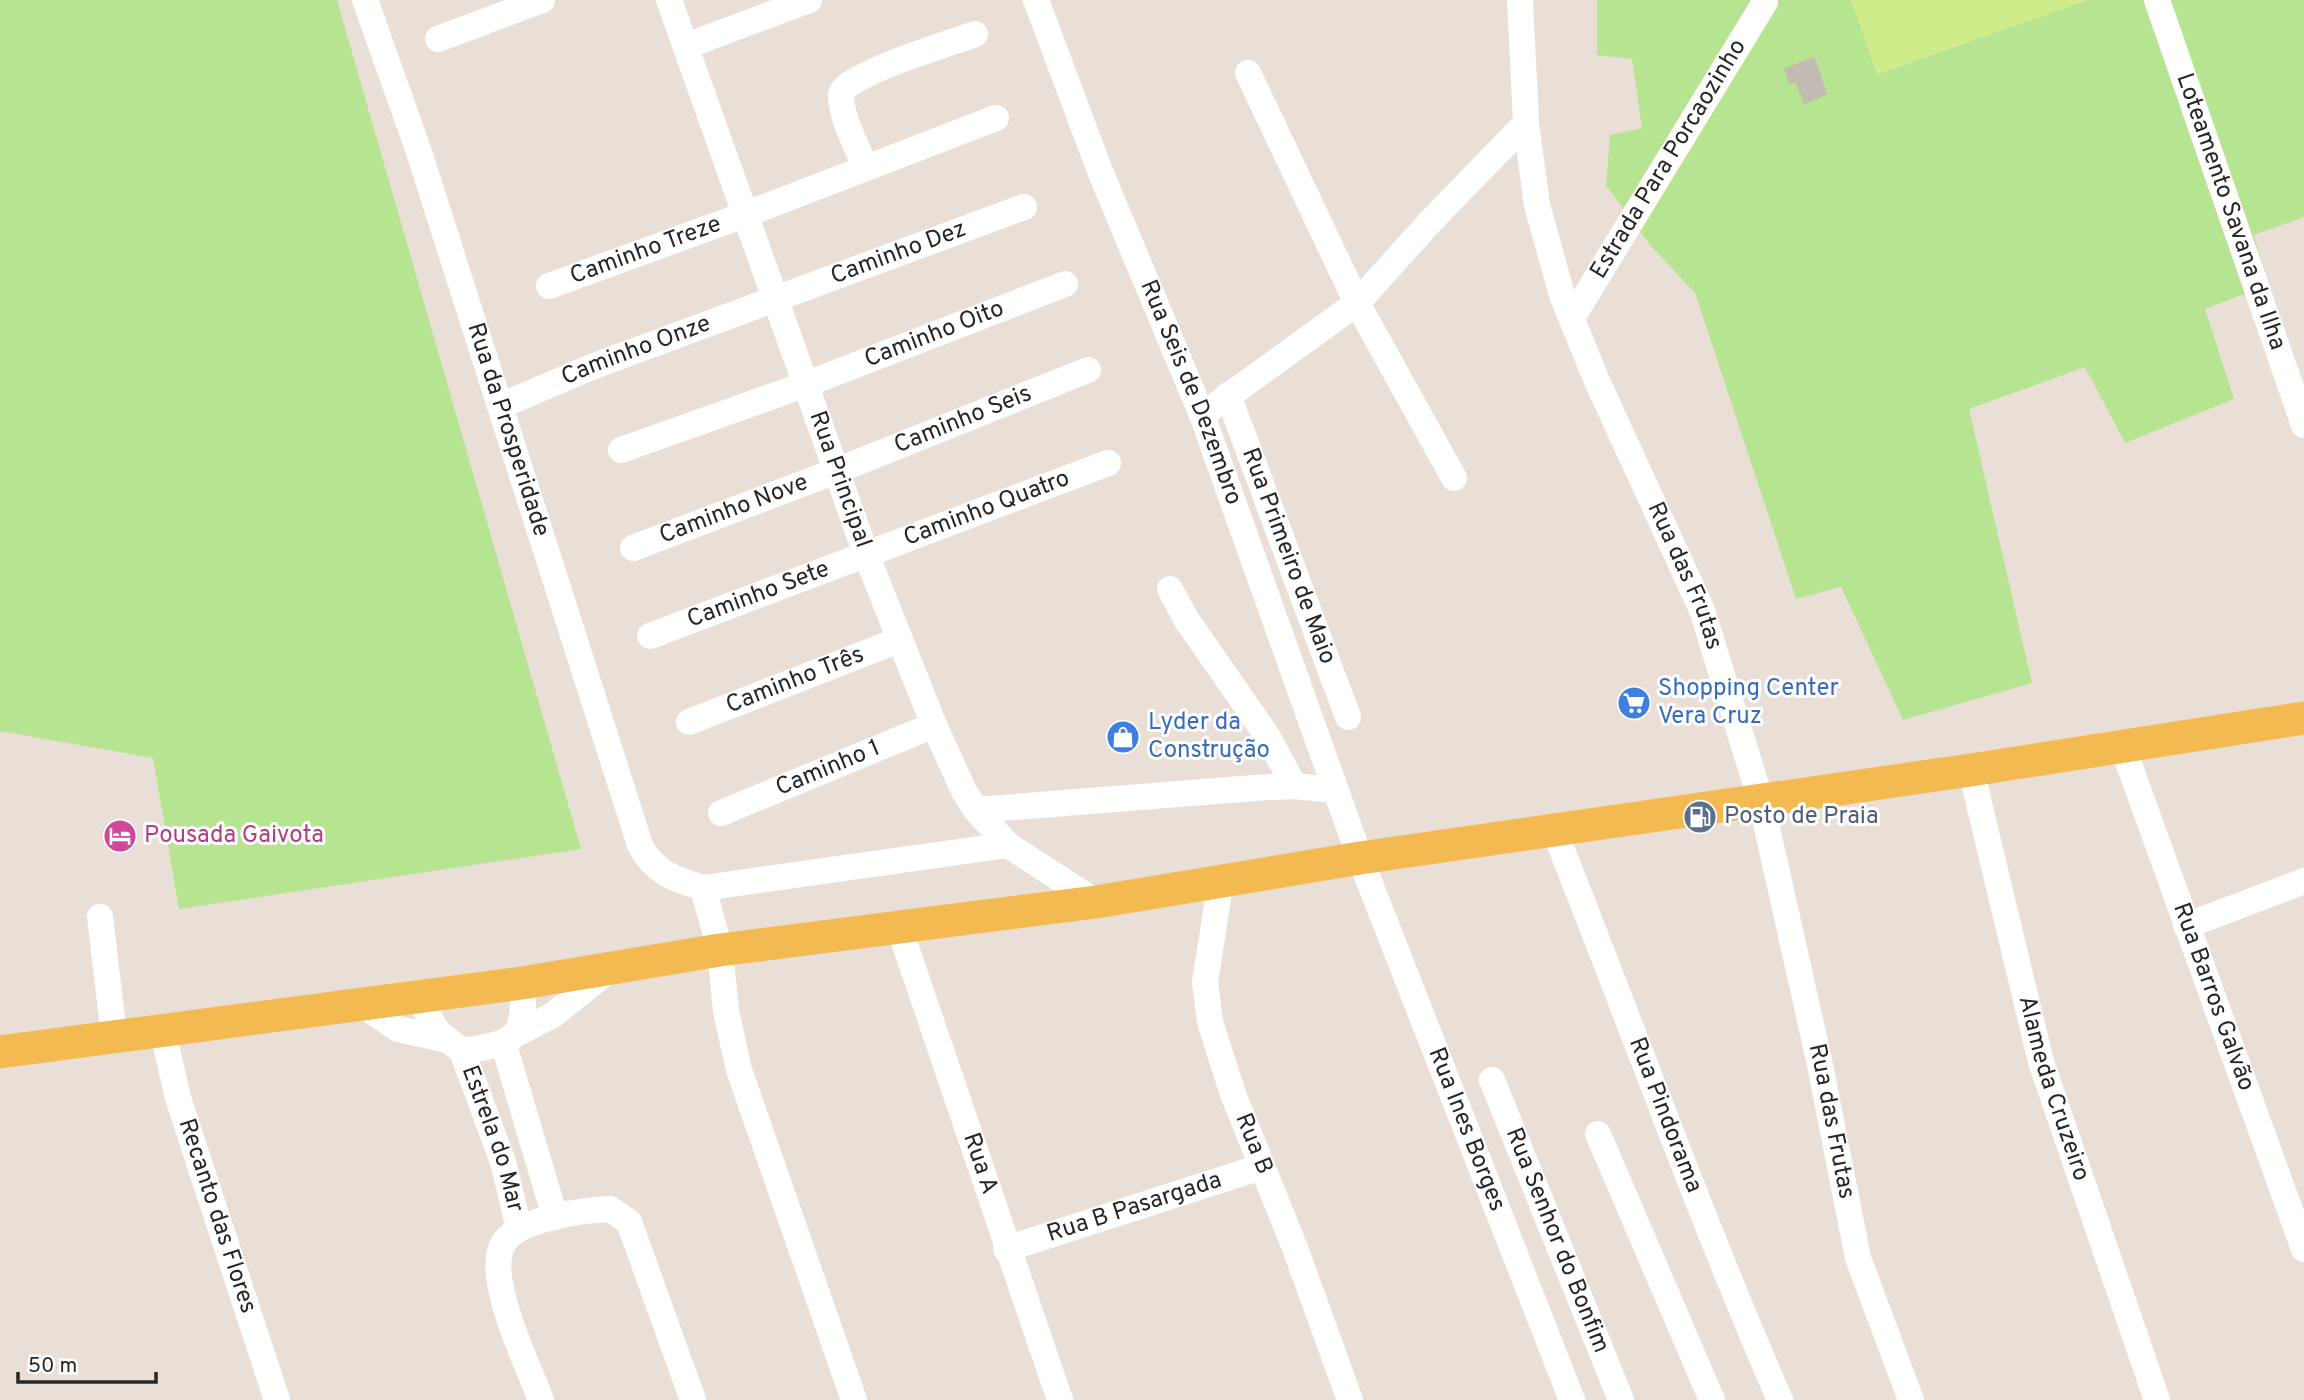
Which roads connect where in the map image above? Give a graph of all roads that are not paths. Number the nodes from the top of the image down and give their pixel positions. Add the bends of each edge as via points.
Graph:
1 (365, 0) edge
2 (542, 0) edge
3 (668, 0) edge
4 (809, 0) edge
5 (1035, 0) edge
6 (1520, 0) edge
7 (2157, 0) edge
8 (1765, 2) edge
9 (975, 34) dead end
10 (438, 38) dead end
11 (686, 46) junction
12 (1248, 73) dead end
13 (996, 118) dead end
14 (1527, 123) junction
15 (865, 167) junction
16 (1024, 207) dead end
17 (744, 215) junction
18 (1065, 284) dead end
19 (549, 286) dead end
20 (773, 300) junction
21 (1357, 303) junction
22 (1572, 318) junction
23 (1088, 370) dead end
24 (804, 385) junction
25 (1228, 395) junction
26 (500, 405) junction
27 (1202, 415) junction
28 (2304, 425) edge
29 (621, 450) dead end
30 (1108, 463) dead end
31 (836, 471) junction
32 (1454, 478) dead end
33 (633, 548) dead end
34 (866, 554) junction
35 (1170, 589) dead end
36 (650, 636) dead end
37 (899, 640) junction
38 (1348, 717) dead end
39 (2304, 718) edge
40 (689, 722) dead end
41 (934, 725) junction
42 (2122, 745) junction
43 (1971, 770) junction
44 (1294, 786) junction
45 (1335, 790) junction
46 (1761, 801) junction
47 (976, 810) junction
48 (721, 813) dead end
49 (1554, 830) junction
50 (1008, 845) junction
51 (1360, 858) junction
52 (1221, 880) junction
53 (2304, 881) edge
54 (704, 888) junction
55 (1096, 902) junction
56 (100, 917) dead end
57 (2186, 926) junction
58 (899, 927) junction
59 (720, 950) junction
60 (609, 970) junction
61 (522, 983) junction
62 (418, 996) junction
63 (361, 1004) junction
64 (163, 1032) junction
65 (114, 1035) junction
66 (509, 1040) junction
67 (455, 1046) junction
68 (0, 1052) edge
69 (1492, 1080) dead end
70 (1598, 1134) dead end
71 (1261, 1167) junction
72 (555, 1217) junction
73 (519, 1228) junction
74 (1006, 1249) junction
75 (2304, 1249) edge
76 (277, 1400) edge
77 (541, 1400) edge
78 (693, 1400) edge
79 (853, 1400) edge
80 (1060, 1400) edge
81 (1350, 1400) edge
82 (1572, 1400) edge
83 (1621, 1400) edge
84 (1712, 1400) edge
85 (1780, 1400) edge
86 (1910, 1400) edge
87 (2157, 1400) edge

1 - 26 street, Rua da Prosperidade
2 - 10 street
3 - 11 street, Rua Principal
4 - 11 street
5 - 27 street, Rua Seis de Dezembro via 1100,171
6 - 14 street, Rua das Frutas
7 - 28 street, Loteamento Savana da Ilha
8 - 22 street, Estrada Para Porcaozinho
9 - 15 street via 861,76 843,88 845,112
11 - 17 street, Rua Principal
12 - 21 street
13 - 15 street, Caminho Treze
14 - 21 street
14 - 22 street, Rua das Frutas via 1537,205
15 - 17 street, Caminho Treze
16 - 20 street, Caminho Dez
17 - 19 street, Caminho Treze
17 - 20 street, Rua Principal
18 - 24 street, Caminho Oito
20 - 24 street, Rua Principal
20 - 26 street, Caminho Onze
21 - 25 street
21 - 32 street
22 - 46 street, Rua das Frutas via 1702,610
23 - 31 street, Caminho Seis
24 - 29 street, Caminho Oito
24 - 31 street, Rua Principal
25 - 27 street
25 - 38 street, Rua Primeiro de Maio
26 - 54 street, Rua da Prosperidade via 640,845 648,862 668,877
27 - 45 street, Rua Seis de Dezembro
30 - 34 street, Caminho Quatro
31 - 33 street, Caminho Nove
31 - 34 street, Rua Principal
34 - 36 street, Caminho Sete
34 - 37 street, Rua Principal
35 - 44 street via 1268,737
37 - 40 street, Caminho Três
37 - 41 street, Rua Principal
39 - 42 main road
41 - 47 street, Rua Principal
41 - 48 street, Caminho 1
42 - 43 main road
42 - 57 street, Rua Barros Galvão
43 - 46 main road
43 - 87 street, Alameda Cruzeiro via 2041,1062
44 - 45 street
44 - 47 street
45 - 51 street, Rua Seis de Dezembro
46 - 49 main road
46 - 86 street, Rua das Frutas via 1855,1247
47 - 50 street, Rua Principal
49 - 51 main road
49 - 85 street, Rua Pindorama via 1669,1133
50 - 54 street
50 - 55 street, Rua Principal
51 - 52 main road
51 - 82 street, Rua Ines Borges
52 - 55 main road
52 - 71 street, Rua B via 1205,982 1210,1022
53 - 57 street
54 - 59 street
55 - 58 main road
56 - 65 street
57 - 75 street, Rua Barros Galvão
58 - 59 main road
58 - 74 street, Rua A
59 - 60 main road
59 - 79 street via 726,1011 739,1070
60 - 61 main road
60 - 66 street via 553,1014
61 - 62 main road
61 - 66 street via 524,1010
62 - 63 main road
62 - 67 street, Estrela do Mar via 437,1031
63 - 64 main road
63 - 67 street via 398,1029
64 - 65 main road
64 - 76 street, Recanto das Flores via 178,1098
65 - 68 main road
66 - 67 street
66 - 72 street, Estrela do Mar
67 - 73 street, Estrela do Mar via 503,1162
69 - 83 street, Rua Senhor do Bonfim
70 - 84 street
71 - 74 street, Rua B Pasargada
71 - 81 street, Rua B via 1296,1248
72 - 73 street, Estrela do Mar
72 - 78 street, Estrela do Mar via 610,1209 629,1222
73 - 77 street, Estrela do Mar via 502,1244 498,1273
74 - 80 street, Rua A

